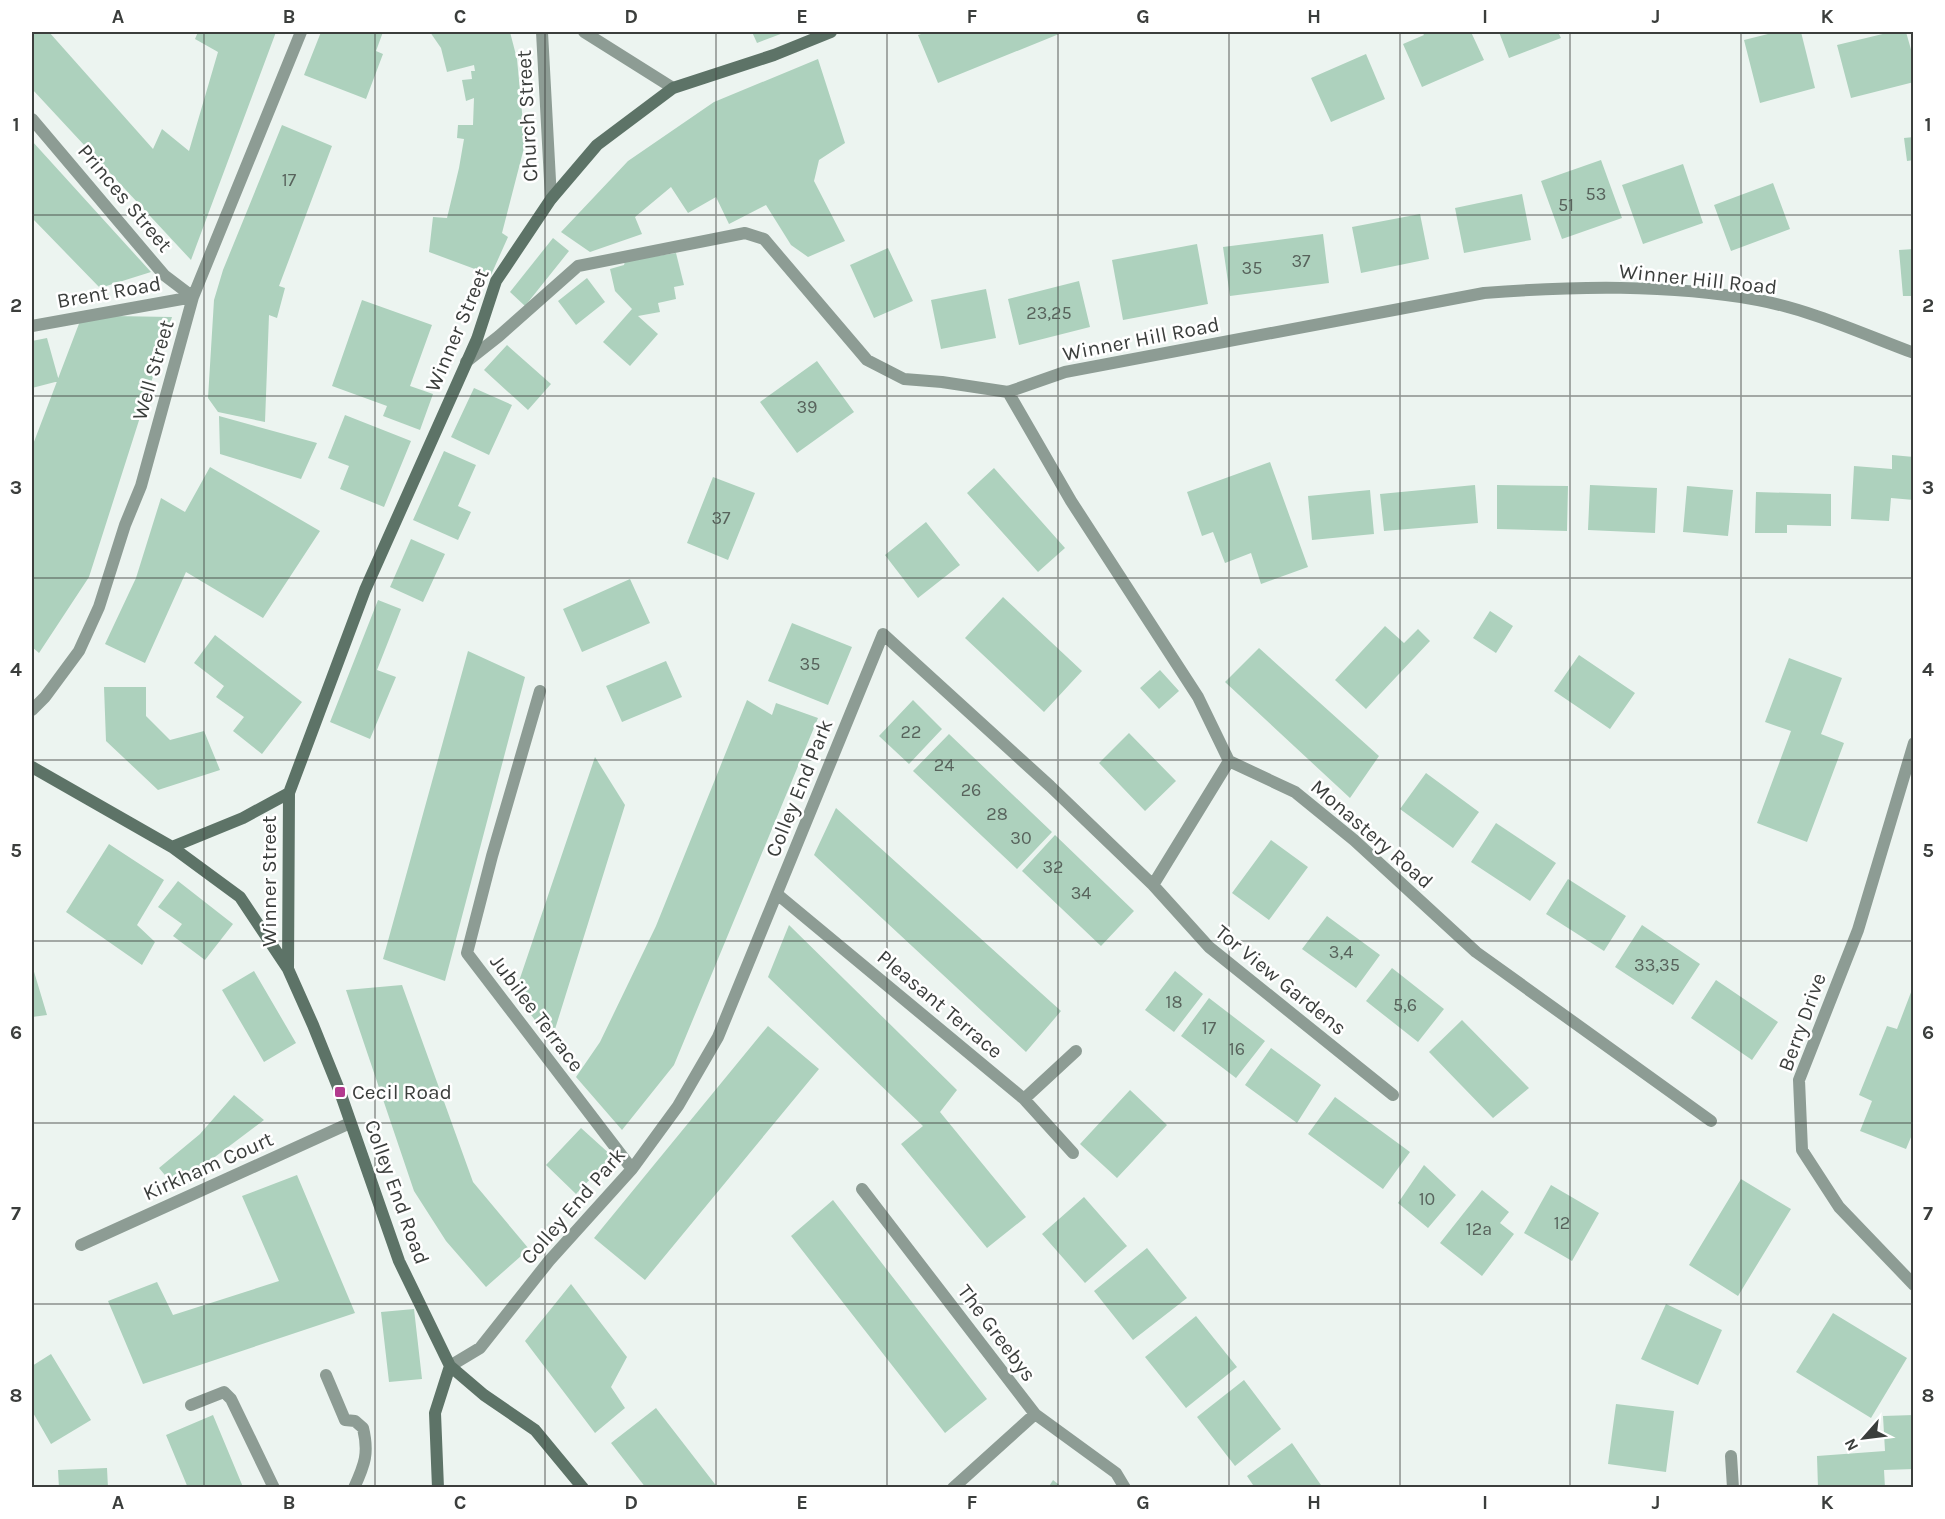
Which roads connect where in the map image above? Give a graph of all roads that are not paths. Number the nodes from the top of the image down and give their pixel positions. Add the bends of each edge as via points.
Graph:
1 (302, 32) edge
2 (542, 32) edge
3 (584, 32) edge
4 (831, 32) edge
5 (673, 88) junction
6 (32, 119) edge
7 (551, 199) junction
8 (194, 297) junction
9 (32, 326) edge
10 (1914, 353) edge
11 (466, 362) junction
12 (1008, 392) junction
13 (540, 690) dead end
14 (32, 710) edge
15 (1914, 743) edge
16 (1229, 761) junction
17 (32, 767) edge
18 (289, 793) junction
19 (172, 847) junction
20 (1153, 885) junction
21 (777, 894) junction
22 (288, 969) junction
23 (1076, 1051) dead end
24 (1393, 1095) dead end
25 (1024, 1099) junction
26 (1711, 1121) dead end
27 (350, 1123) junction
28 (1073, 1153) dead end
29 (633, 1169) junction
30 (862, 1189) dead end
31 (81, 1245) dead end
32 (1914, 1285) edge
33 (450, 1365) junction
34 (326, 1375) dead end
35 (191, 1405) dead end
36 (1035, 1414) junction
37 (1731, 1456) dead end
38 (274, 1488) edge
39 (354, 1488) edge
40 (438, 1488) edge
41 (583, 1488) edge
42 (953, 1488) edge
43 (1125, 1488) edge
44 (1733, 1488) edge

1 - 8 street, Well Street
2 - 7 street, Church Street
3 - 5 street
4 - 5 street, Winner Street
5 - 7 street, Winner Street via 597,145
6 - 8 street, Princes Street via 164,275
7 - 11 street, Winner Street via 496,280
8 - 9 street, Brent Road
8 - 14 street, Well Street via 141,486 124,525 99,607 79,651
10 - 12 street, Winner Hill Road via 1821,318 1758,300 1634,287 1509,291 1138,357 1065,372
11 - 12 street, Winner Hill Road via 578,266 745,233 764,239 867,360 885,371 904,379
11 - 18 street, Winner Street via 365,590
12 - 16 street via 1071,501 1197,697
13 - 29 street, Jubilee Terrace via 467,953
15 - 32 street, Berry Drive via 1858,930 1798,1080 1802,1150 1839,1207
16 - 20 street
16 - 26 street, Monastery Road via 1295,792 1354,840 1476,952
17 - 19 street, Colley End Road
18 - 19 street, Winner Street via 243,818
18 - 22 street, Winner Street
19 - 22 street, Colley End Road via 240,897
20 - 21 street, Colley End Park via 883,634
20 - 24 street, Tor View Gardens via 1209,947
21 - 25 street, Pleasant Terrace
21 - 29 street, Colley End Park via 718,1037 678,1106
22 - 27 street, Colley End Road
23 - 25 street
25 - 28 street, Pleasant Terrace
27 - 31 street, Kirkham Court
27 - 33 street, Colley End Road via 399,1261
29 - 33 street, Colley End Park via 549,1261 480,1348
30 - 36 street, The Greebys
33 - 40 street via 435,1413
33 - 41 street, Colley End Road via 484,1395 535,1430
34 - 39 street via 345,1420 355,1421 363,1428 368,1448
35 - 38 street via 224,1392 231,1399
36 - 42 street, The Greebys
36 - 43 street via 1116,1473
37 - 44 street

